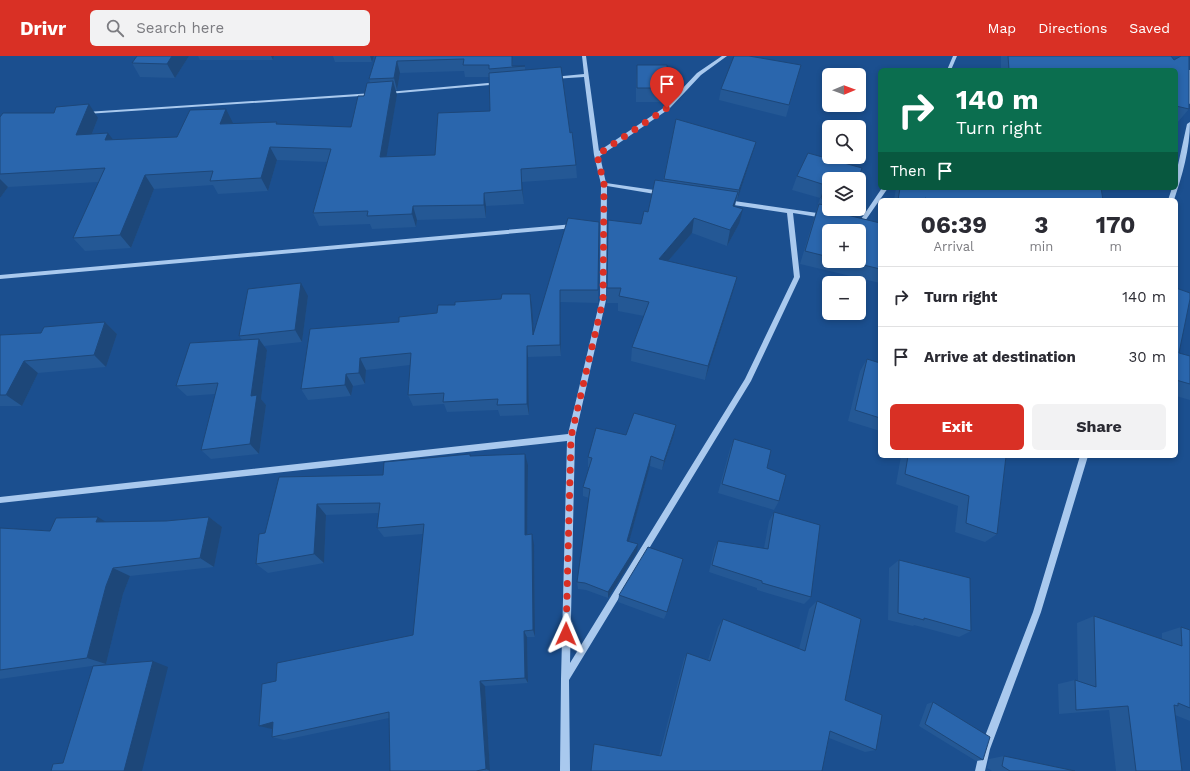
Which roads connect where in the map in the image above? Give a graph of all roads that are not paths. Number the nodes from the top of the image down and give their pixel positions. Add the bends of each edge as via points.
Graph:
1 (584, 56) edge
2 (725, 56) edge
3 (955, 56) edge
4 (950, 68) edge
5 (1183, 68) edge
6 (1190, 72) edge
7 (587, 75) junction
8 (548, 79) edge
9 (502, 83) edge
10 (386, 93) edge
11 (378, 94) edge
12 (1190, 103) edge
13 (79, 113) edge
14 (1190, 124) edge
15 (597, 155) junction
16 (1178, 178) edge
17 (604, 184) junction
18 (666, 193) edge
19 (878, 200) edge
20 (721, 202) edge
21 (790, 212) junction
22 (834, 217) edge
23 (856, 219) edge
24 (604, 223) junction
25 (596, 224) edge
26 (581, 225) edge
27 (0, 277) edge
28 (571, 437) junction
29 (1083, 458) edge
30 (0, 500) edge
31 (565, 680) junction
32 (565, 771) edge
33 (980, 771) edge

1 - 7 street
2 - 15 street via 699,74 667,108
3 - 4 street
5 - 6 street
6 - 12 street
7 - 8 street
7 - 15 street
9 - 10 street
11 - 13 street
14 - 16 street
15 - 17 street
17 - 18 street
17 - 24 street
19 - 23 street via 866,221
20 - 21 street
21 - 22 street
21 - 31 street via 797,277 748,381
24 - 25 street
24 - 28 street via 603,300
26 - 27 street
28 - 30 street
28 - 31 street
29 - 33 street via 1037,612 985,749
31 - 32 street

